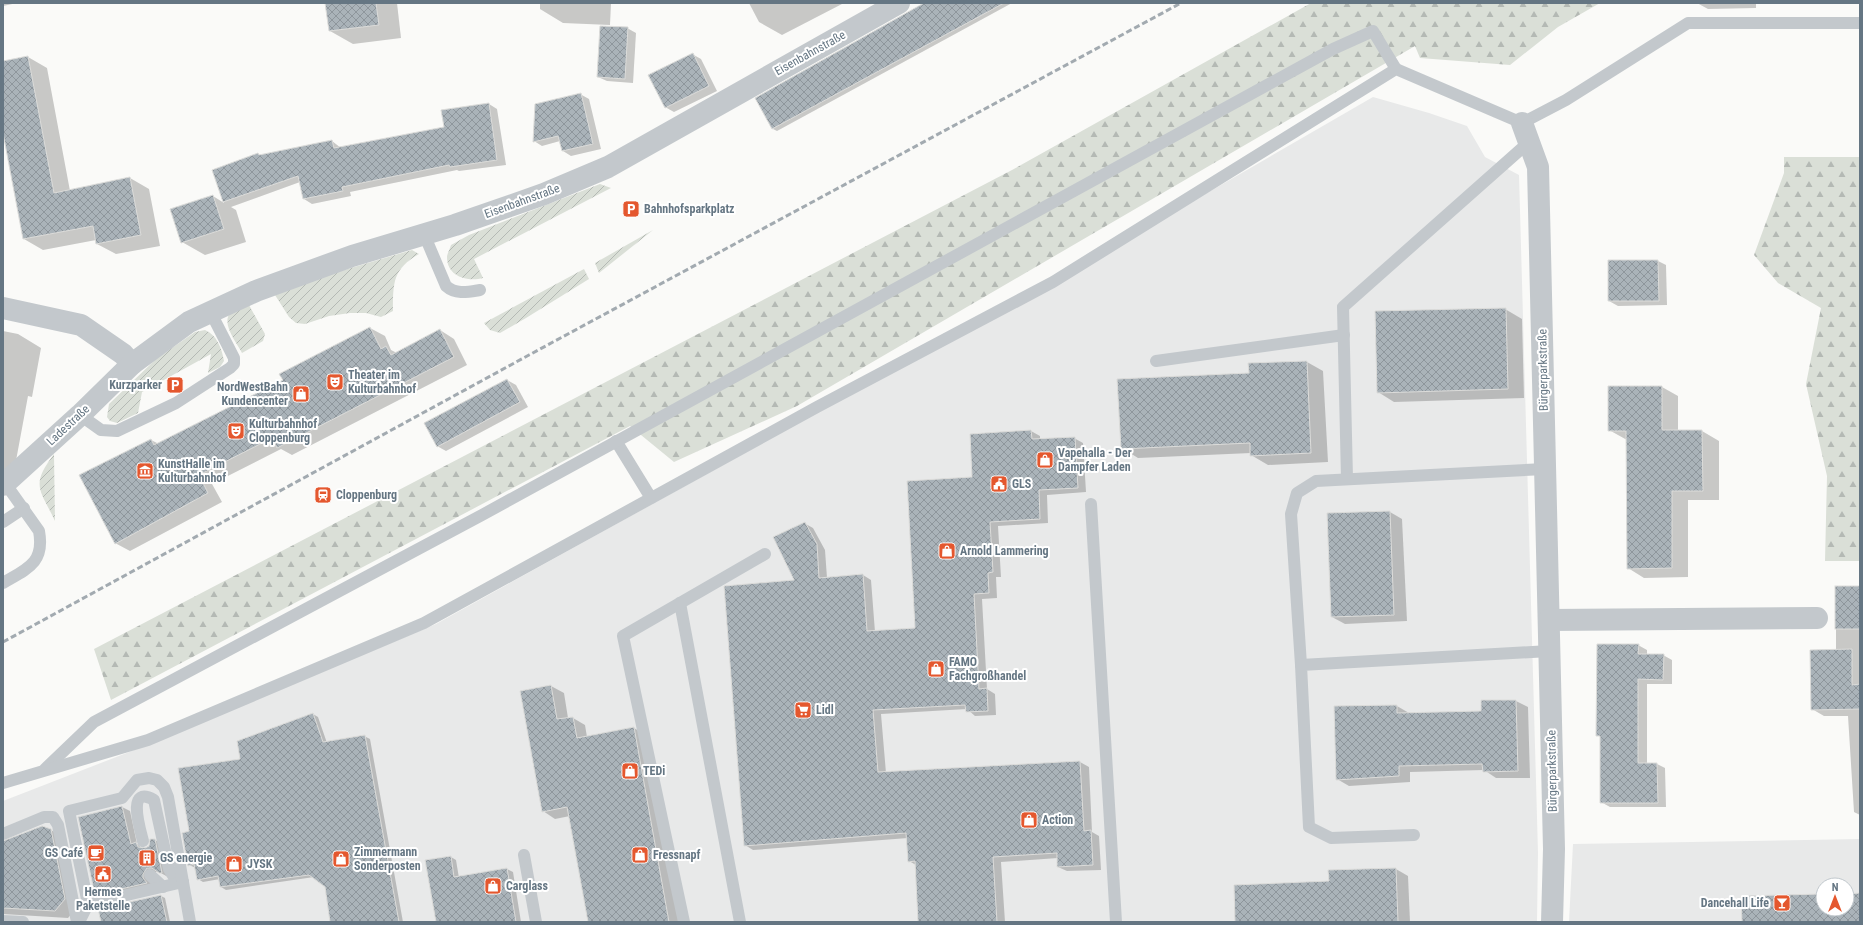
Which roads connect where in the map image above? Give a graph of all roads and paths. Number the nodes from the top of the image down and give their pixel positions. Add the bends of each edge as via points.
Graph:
1 (899, 3) edge
2 (1860, 23) edge
3 (1396, 69) junction
4 (1526, 133) junction
5 (424, 234) junction
6 (480, 290) dead end
7 (3, 308) edge
8 (210, 311) junction
9 (1344, 335) junction
10 (1156, 361) dead end
11 (132, 364) junction
12 (80, 415) junction
13 (616, 441) junction
14 (1545, 469) junction
15 (1347, 479) junction
16 (4, 484) edge
17 (651, 498) junction
18 (1091, 504) dead end
19 (24, 508) junction
20 (3, 522) edge
21 (765, 554) dead end
22 (3, 583) edge
23 (680, 602) junction
24 (1817, 618) dead end
25 (1548, 620) junction
26 (1549, 651) junction
27 (1302, 665) junction
28 (44, 770) junction
29 (3, 784) edge
30 (3, 834) edge
31 (1414, 835) dead end
32 (143, 841) dead end
33 (524, 855) dead end
34 (150, 875) dead end
35 (183, 882) junction
36 (163, 887) junction
37 (88, 904) junction
38 (3, 921) edge
39 (23, 922) edge
40 (78, 922) edge
41 (190, 922) edge
42 (536, 922) edge
43 (684, 922) edge
44 (740, 922) edge
45 (1116, 922) edge
46 (1552, 922) edge

1 - 5 street, Eisenbahnstraße via 608,168 544,194
2 - 4 lane via 1688,23 1566,100
3 - 4 lane
3 - 13 lane via 1373,31 1333,49
3 - 17 lane via 1053,282
4 - 9 lane via 1343,307
4 - 14 street, Bürgerparkstraße via 1538,168
5 - 6 lane via 446,286 457,292
5 - 8 street, Eisenbahnstraße via 352,256 256,291
7 - 11 street via 81,326 123,354
8 - 11 street, Eisenbahnstraße via 189,322
8 - 12 lane via 234,358 234,364 230,368 176,403 116,431 101,430
9 - 10 lane
9 - 15 lane
11 - 12 street, Ladestraße
12 - 16 street, Ladestraße
13 - 17 lane
13 - 28 lane via 94,722
14 - 15 lane
14 - 25 street, Bürgerparkstraße
15 - 27 lane via 1316,481 1297,493 1291,514
16 - 19 lane
17 - 28 lane via 424,623 148,740
18 - 45 lane
19 - 20 lane
19 - 22 lane via 39,531 40,550 36,561
21 - 23 lane
23 - 43 lane via 623,636
23 - 44 lane
24 - 25 street
25 - 26 street, Bürgerparkstraße
26 - 27 lane
26 - 46 street, Bürgerparkstraße via 1554,849
27 - 31 lane via 1310,827 1331,838
28 - 29 lane
30 - 40 lane via 44,817 53,817 58,825
32 - 35 lane via 136,806 141,797 148,796 154,800 168,869 174,877
33 - 42 lane
34 - 36 lane
35 - 36 lane
35 - 37 lane via 164,787 158,780 137,780 122,798 69,811
35 - 41 lane
36 - 37 lane
37 - 40 lane
38 - 39 lane

